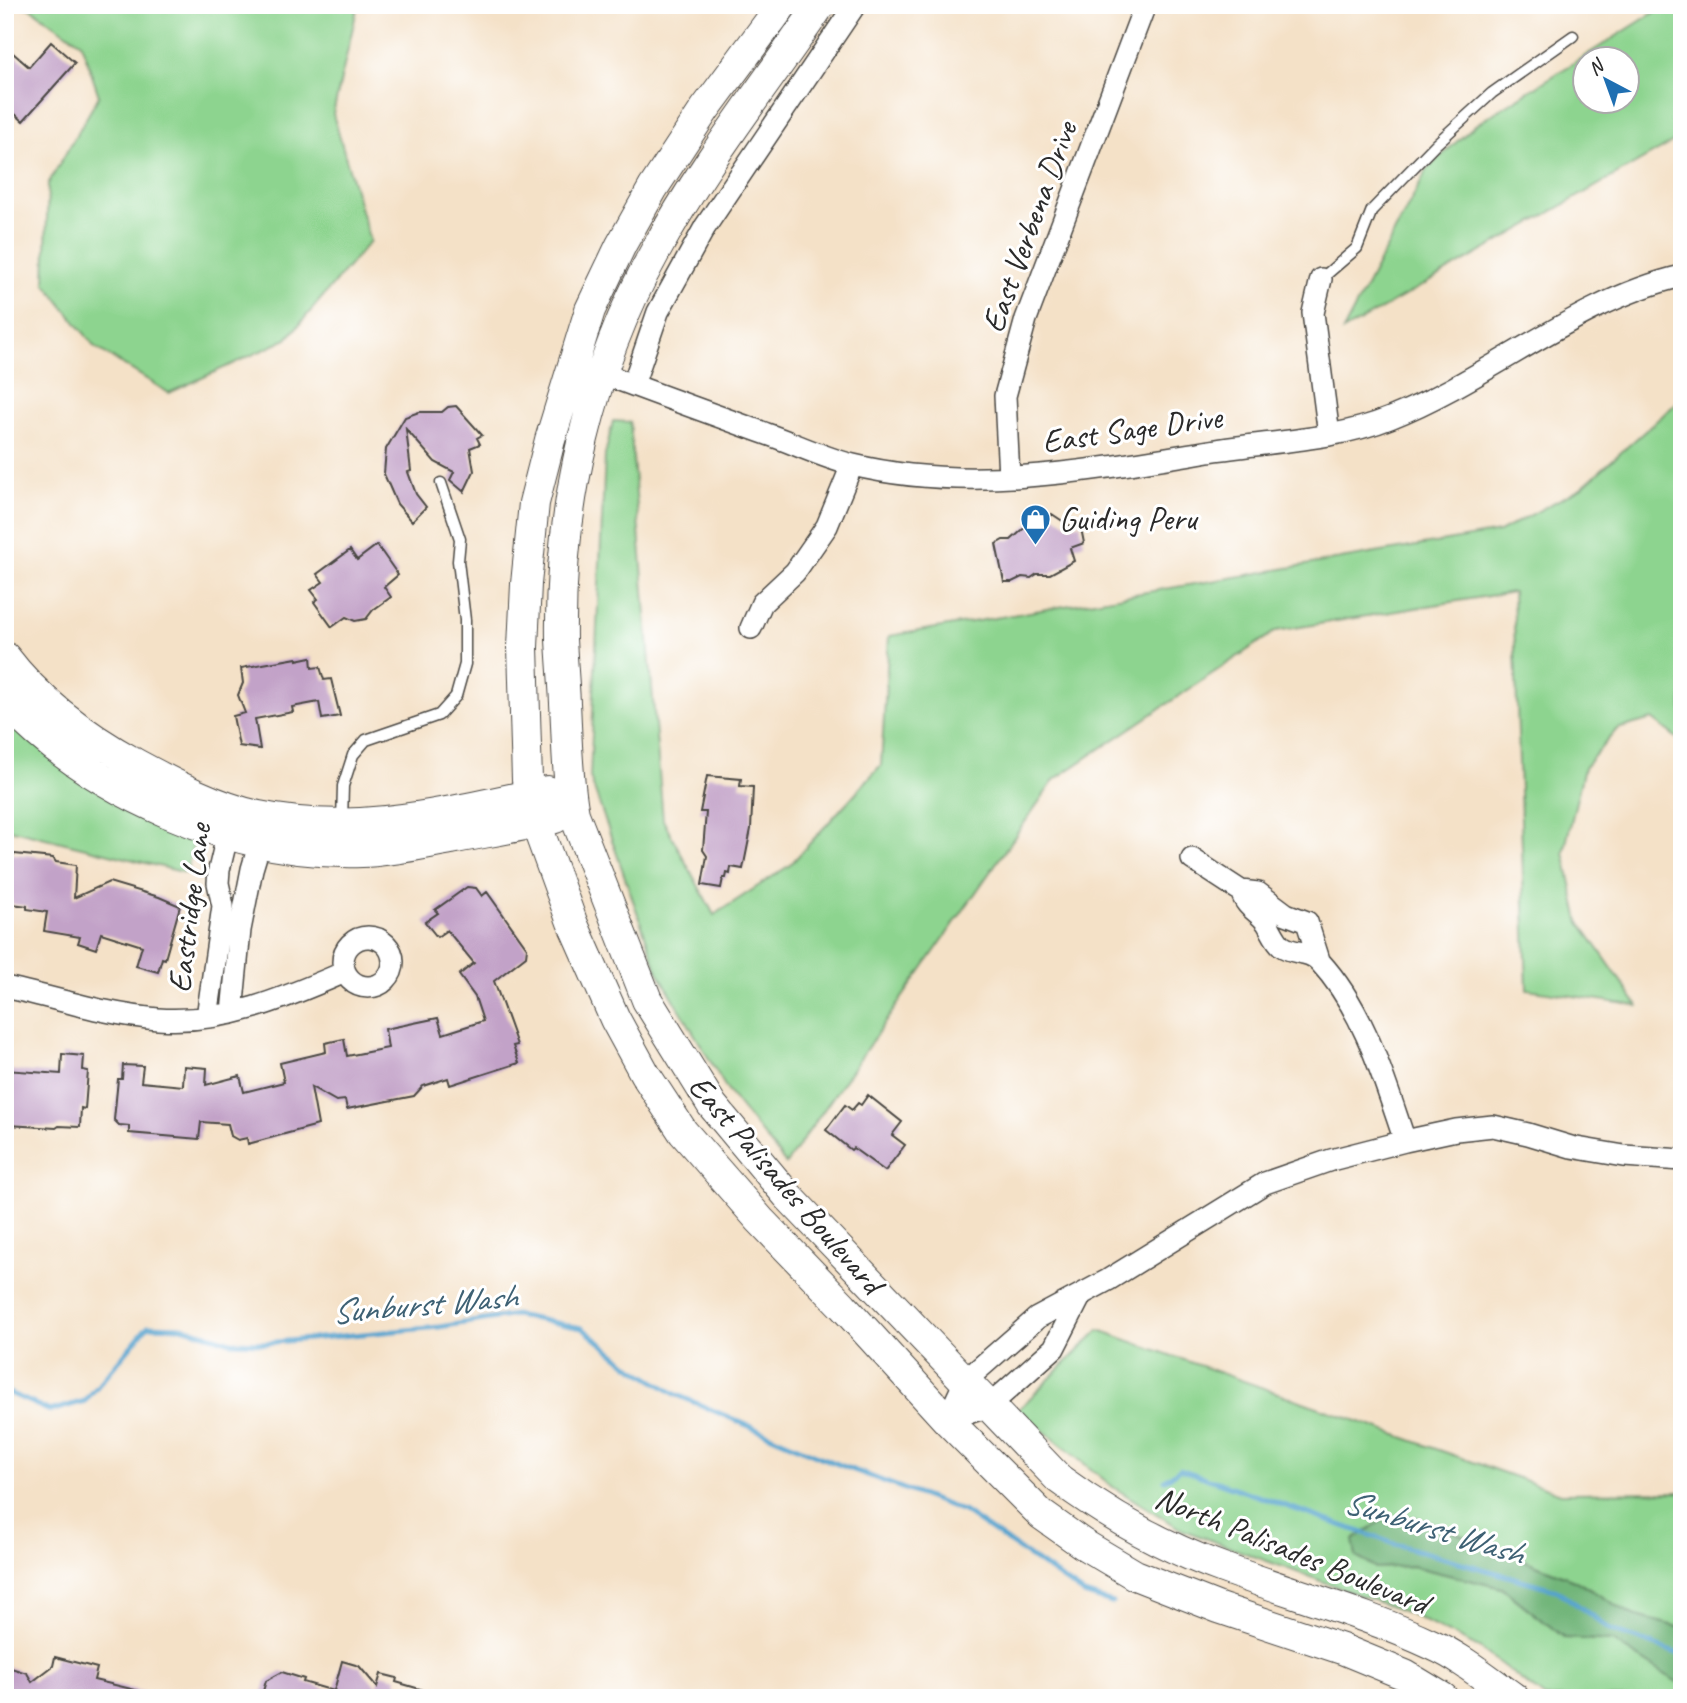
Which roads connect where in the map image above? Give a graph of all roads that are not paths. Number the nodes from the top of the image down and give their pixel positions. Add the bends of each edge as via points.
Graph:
1 (782, 5) edge
2 (820, 5) edge
3 (855, 5) edge
4 (1145, 5) edge
5 (1573, 36) dead end
6 (1682, 276) edge
7 (1321, 279) joint
8 (571, 369) junction
9 (601, 373) junction
10 (632, 385) junction
11 (1329, 435) junction
12 (852, 465) junction
13 (1009, 477) junction
14 (440, 483) dead end
15 (751, 628) dead end
16 (5, 657) edge
17 (5, 701) edge
18 (571, 800) junction
19 (533, 809) junction
20 (231, 820) junction
21 (342, 824) junction
22 (264, 829) junction
23 (1192, 859) dead end
24 (1241, 891) junction
25 (1319, 960) junction
26 (345, 972) dead end
27 (5, 987) edge
28 (232, 1013) junction
29 (206, 1017) junction
30 (1405, 1141) junction
31 (1682, 1160) edge
32 (1080, 1297) junction
33 (965, 1381) junction
34 (989, 1406) junction
35 (947, 1420) junction
36 (1443, 1698) edge
37 (1514, 1698) edge

1 - 8 street, East Palisades Boulevard via 653,188 590,310
2 - 9 street, East Palisades Boulevard via 688,193 653,254
3 - 10 street via 705,227 658,312
4 - 13 street, East Verbena Drive via 1026,319 1005,396
5 - 7 lane via 1501,87 1436,144 1372,210 1356,248
6 - 11 street, East Sage Drive via 1613,298 1444,395 1388,420
7 - 11 street via 1312,313
8 - 9 street, East Sage Drive
8 - 19 street, East Palisades Boulevard via 534,503 526,584 527,780
9 - 10 street, East Sage Drive
9 - 18 street, East Palisades Boulevard via 583,435 564,581 561,638
10 - 12 street, East Sage Drive
11 - 13 street, East Sage Drive
12 - 13 street, East Sage Drive via 949,478
12 - 15 street via 827,526 795,572 762,603
14 - 21 lane via 460,539 466,664 456,696 439,715 366,740 354,755 343,786
16 - 20 street via 85,733
17 - 20 street via 77,763 126,794
18 - 19 street
18 - 33 street, East Palisades Boulevard via 647,1000 712,1105 787,1195
19 - 21 street
19 - 22 street via 401,848 363,852 321,851
19 - 35 street, East Palisades Boulevard via 572,922 615,1019 684,1132
20 - 22 street
20 - 29 street, Eastridge Lane via 219,870 223,906
21 - 22 street
22 - 28 street, Eastridge Lane via 240,930
23 - 24 street
24 - 25 street via 1244,902 1265,920 1280,944
24 - 25 street via 1258,893 1286,914 1307,922
25 - 30 street via 1345,993 1374,1054
26 - 28 street via 268,1004
27 - 29 street via 132,1016
28 - 29 street
30 - 31 street via 1493,1126 1597,1152
30 - 32 street via 1265,1183
32 - 33 street via 1037,1318
32 - 34 street via 1055,1348
33 - 34 street, East Palisades Boulevard
33 - 35 street
34 - 35 street
34 - 37 street, North Palisades Boulevard via 1059,1479 1154,1539 1222,1568 1375,1619 1437,1647
35 - 36 street via 1042,1515 1135,1575 1342,1649 1405,1675

